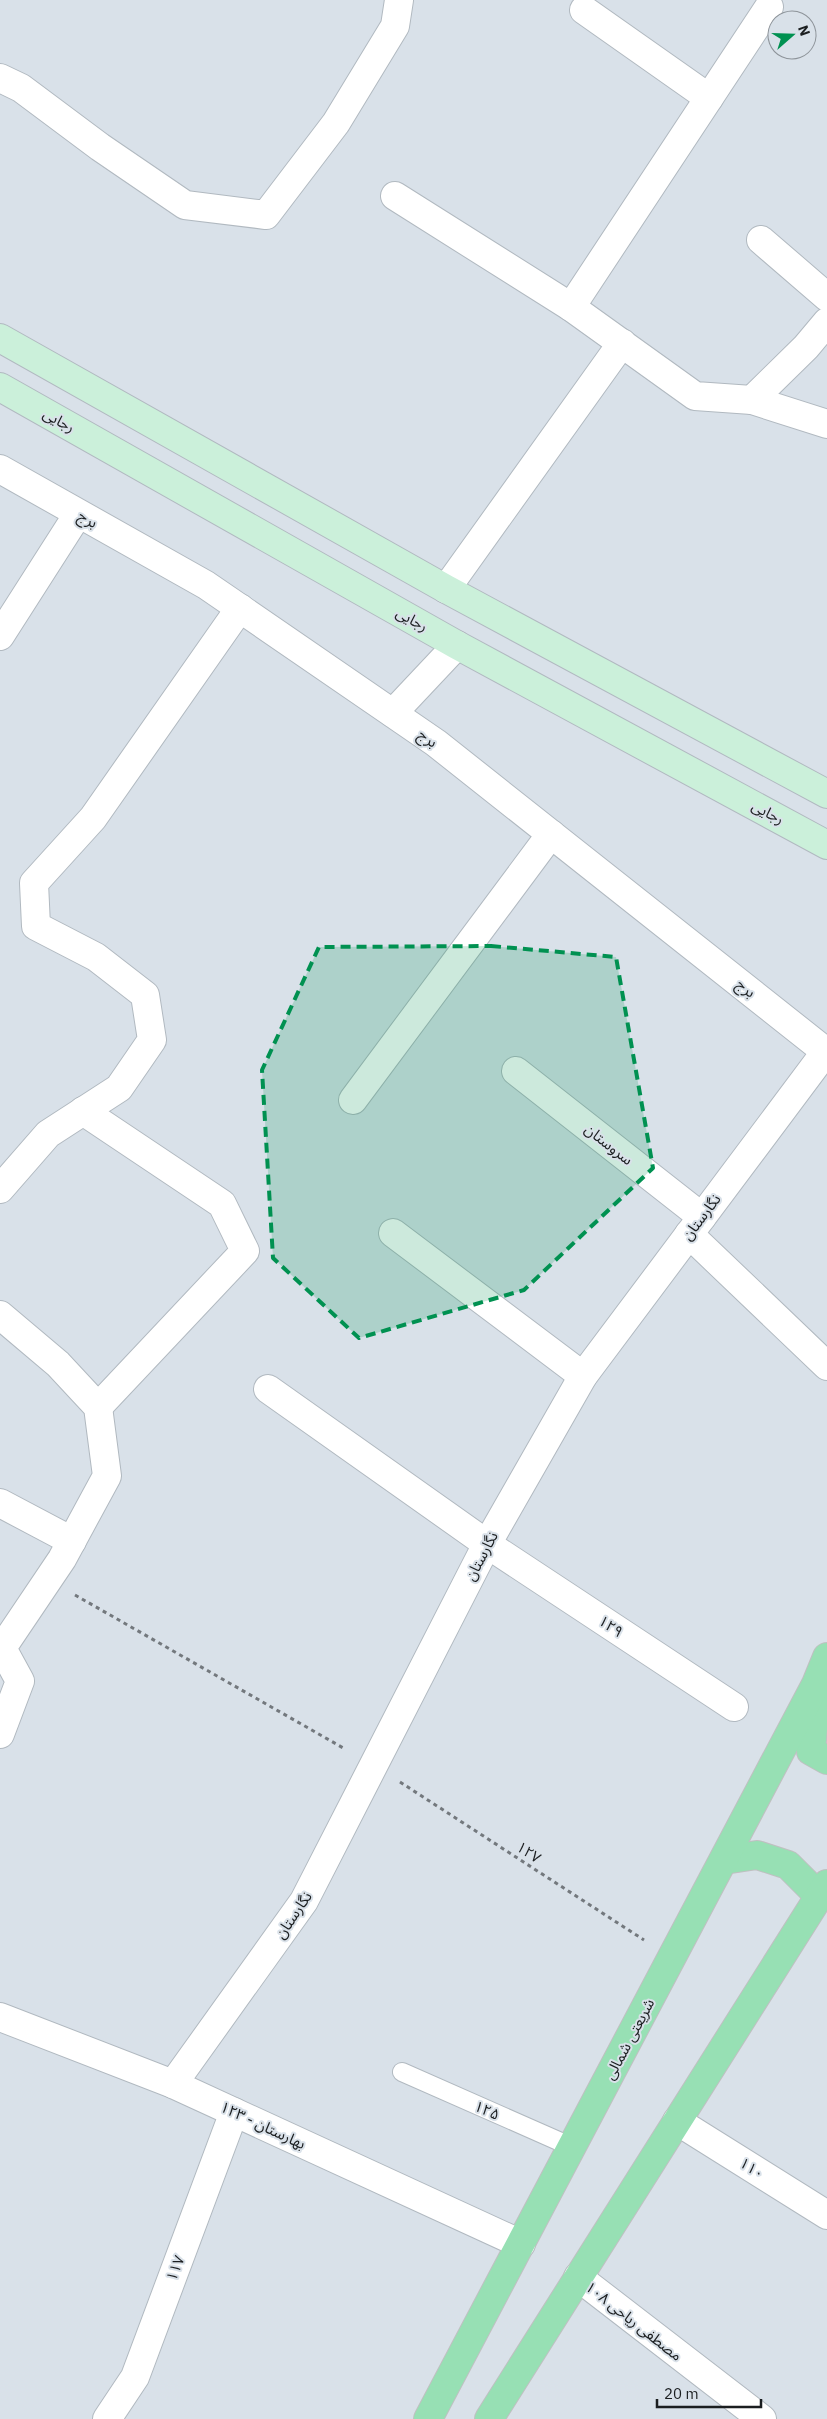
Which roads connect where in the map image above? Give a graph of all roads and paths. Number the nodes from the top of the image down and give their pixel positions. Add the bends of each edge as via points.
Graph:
1 (399, 0) edge
2 (769, 7) dead end
3 (584, 10) dead end
4 (0, 78) edge
5 (709, 98) junction
6 (395, 196) dead end
7 (761, 240) dead end
8 (827, 298) edge
9 (571, 306) junction
10 (827, 322) edge
11 (0, 338) edge
12 (622, 343) junction
13 (0, 387) edge
14 (752, 400) junction
15 (827, 424) edge
16 (0, 469) edge
17 (78, 514) junction
18 (446, 589) junction
19 (240, 608) junction
20 (0, 636) edge
21 (457, 645) junction
22 (393, 714) junction
23 (827, 794) edge
24 (551, 834) junction
25 (827, 845) edge
26 (826, 1050) edge
27 (516, 1071) dead end
28 (353, 1100) dead end
29 (84, 1111) junction
30 (0, 1189) edge
31 (696, 1226) junction
32 (393, 1234) dead end
33 (0, 1315) edge
34 (827, 1366) edge
35 (583, 1376) junction
36 (268, 1389) dead end
37 (98, 1406) junction
38 (0, 1503) edge
39 (72, 1541) junction
40 (487, 1544) junction
41 (48, 1580) junction
42 (827, 1657) edge
43 (816, 1684) junction
44 (734, 1707) dead end
45 (0, 1734) edge
46 (827, 1760) edge
47 (374, 1765) junction
48 (724, 1860) junction
49 (823, 1890) edge
50 (672, 1958) junction
51 (0, 2017) edge
52 (402, 2072) dead end
53 (173, 2084) junction
54 (234, 2112) junction
55 (677, 2122) junction
56 (572, 2147) junction
57 (827, 2215) edge
58 (521, 2244) junction
59 (578, 2277) junction
60 (107, 2419) edge
61 (428, 2419) edge
62 (489, 2419) edge
63 (762, 2419) edge

1 - 4 street via 394,26 336,123 266,215 185,205 21,88
2 - 5 street
3 - 5 street
5 - 9 street
6 - 9 street
7 - 8 street
9 - 12 street
10 - 14 street
11 - 18 main road
12 - 14 street via 696,396
12 - 18 street
13 - 21 main road, رجایی
14 - 15 street
16 - 17 street, برج
17 - 19 street, برج via 206,585
17 - 20 street
18 - 23 main road
19 - 22 street, برج
19 - 29 street via 93,818 34,883 36,926 96,957 145,995 152,1040 120,1088
21 - 22 street
21 - 25 main road, رجایی
22 - 24 street, برج via 436,743
24 - 26 street, برج
24 - 28 street
26 - 31 street, نگارستان
27 - 31 street, سروستان
29 - 30 street via 48,1134
29 - 37 street via 222,1204 245,1251
31 - 34 street, سروستان
31 - 35 street, نگارستان
32 - 35 street
33 - 37 street via 58,1364
35 - 40 street, نگارستان
36 - 40 street, ۱۲۹
37 - 39 street via 106,1476
38 - 39 street
39 - 41 street
40 - 44 street, ۱۲۹
40 - 47 street, نگارستان
41 - 45 street via 2,1648 20,1681
41 - 47 path, ۱۲۷
42 - 43 main road, شریعتی شمالی
43 - 46 main road via 811,1751
43 - 48 main road, شریعتی شمالی
47 - 50 path, ۱۲۷
47 - 53 street, نگارستان via 304,1900
48 - 49 main road via 757,1856 788,1864
48 - 50 main road, شریعتی شمالی
49 - 55 main road
50 - 56 main road, شریعتی شمالی
51 - 53 street, بهارستان - ۱۲۳
52 - 56 lane, ۱۲۵
53 - 54 street, بهارستان - ۱۲۳
54 - 58 street, بهارستان - ۱۲۳
54 - 60 street, ۱۱۷ via 134,2377
55 - 57 street, ۱۱۰
55 - 59 main road
56 - 58 main road, شریعتی شمالی
58 - 61 main road, شریعتی شمالی
59 - 62 main road
59 - 63 street, مصطفی ریاحی ۱۰۸

